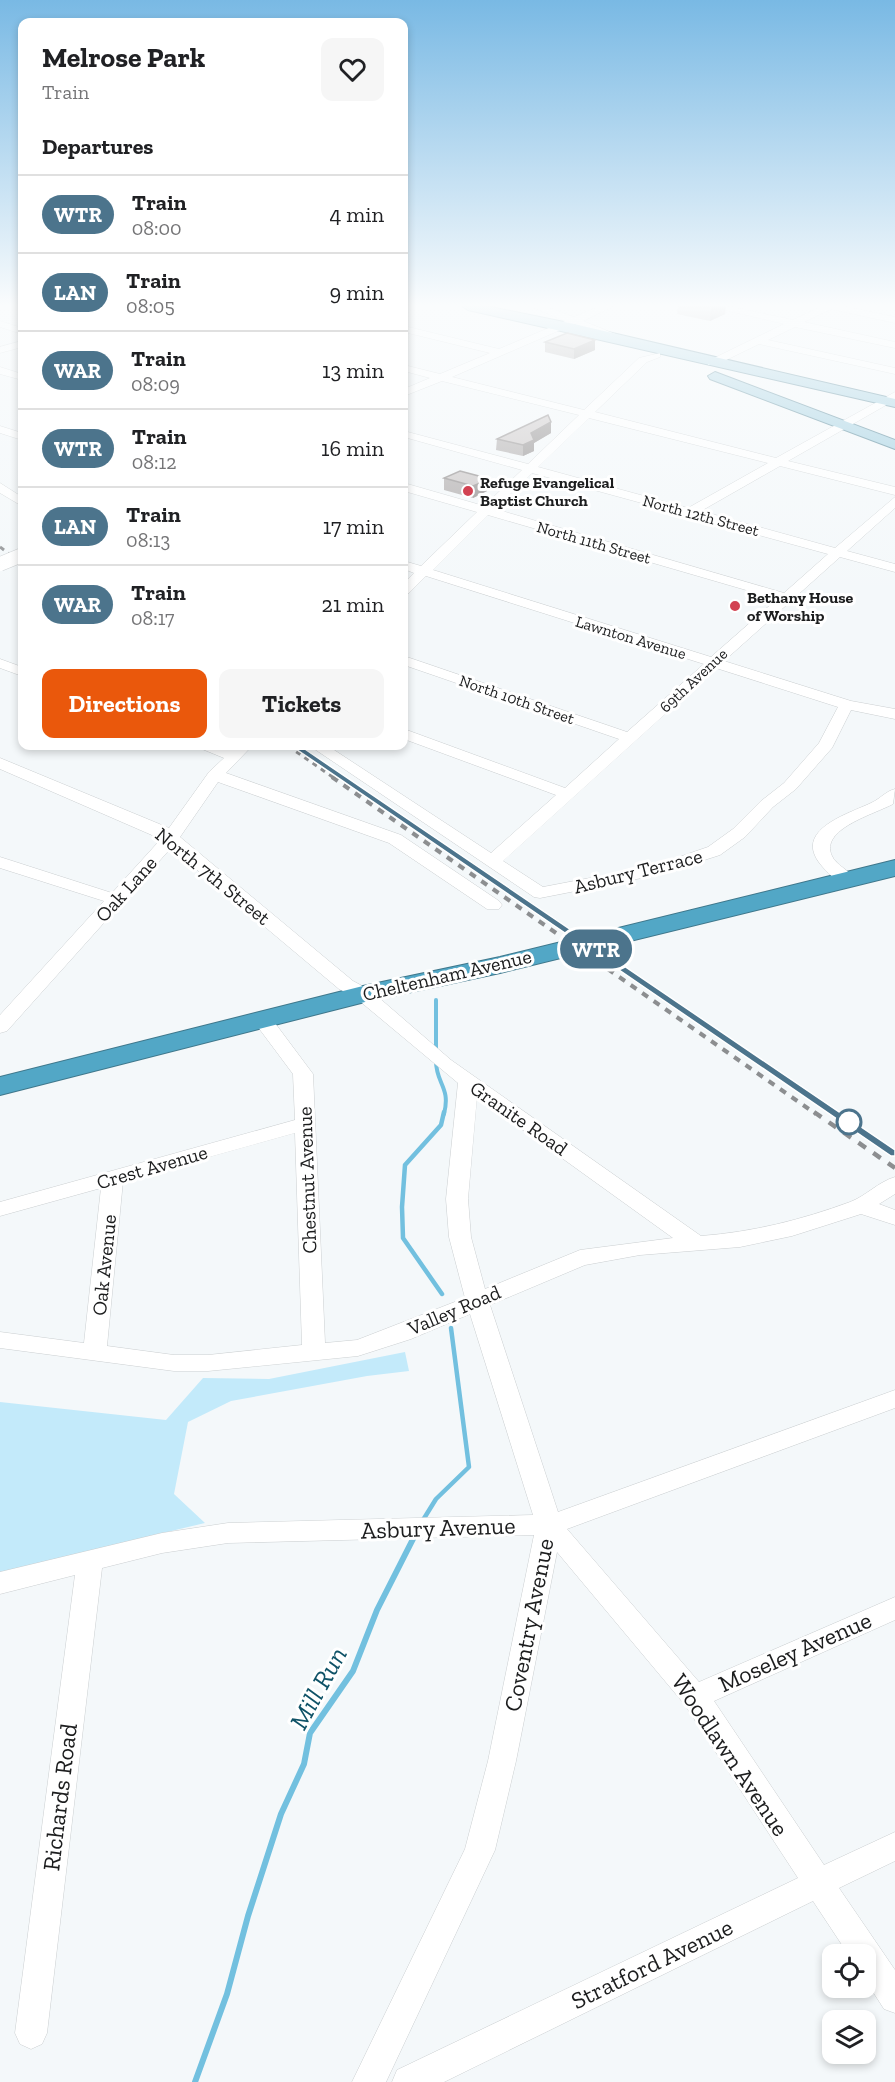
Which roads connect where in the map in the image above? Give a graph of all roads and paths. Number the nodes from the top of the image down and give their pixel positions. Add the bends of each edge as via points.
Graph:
1 (544, 403) edge
2 (598, 403) edge
3 (797, 403) edge
4 (886, 403) edge
5 (587, 414) junction
6 (844, 425) junction
7 (18, 427) edge
8 (1, 430) edge
9 (408, 435) edge
10 (18, 436) edge
11 (892, 441) edge
12 (777, 461) junction
13 (530, 469) junction
14 (0, 487) edge
15 (408, 487) edge
16 (895, 491) edge
17 (18, 499) edge
18 (895, 501) edge
19 (484, 510) junction
20 (690, 512) junction
21 (837, 552) junction
22 (18, 557) edge
23 (0, 564) edge
24 (408, 566) edge
25 (895, 568) edge
26 (422, 571) junction
27 (408, 586) edge
28 (784, 597) junction
29 (408, 661) edge
30 (712, 662) junction
31 (0, 663) edge
32 (18, 670) edge
33 (848, 705) junction
34 (895, 714) edge
35 (408, 735) edge
36 (630, 738) junction
37 (324, 750) edge
38 (240, 751) edge
39 (0, 763) edge
40 (215, 775) junction
41 (567, 794) junction
42 (895, 794) edge
43 (170, 839) junction
44 (895, 855) edge
45 (492, 861) junction
46 (0, 862) edge
47 (895, 868) edge
48 (840, 874) junction
49 (117, 900) junction
50 (493, 905) dead end
51 (355, 989) junction
52 (262, 1019) junction
53 (0, 1026) edge
54 (0, 1070) edge
55 (468, 1082) junction
56 (0, 1086) edge
57 (304, 1124) junction
58 (113, 1179) junction
59 (895, 1184) edge
60 (861, 1206) junction
61 (0, 1209) edge
62 (895, 1218) edge
63 (697, 1244) junction
64 (477, 1300) junction
65 (0, 1340) edge
66 (95, 1352) junction
67 (314, 1354) junction
68 (895, 1399) edge
69 (549, 1525) junction
70 (90, 1562) junction
71 (0, 1583) edge
72 (895, 1608) edge
73 (695, 1697) junction
74 (895, 1846) edge
75 (817, 1883) junction
76 (895, 1998) edge
77 (31, 2033) dead end
78 (369, 2082) edge
79 (409, 2082) edge

1 - 5 street
2 - 5 street
3 - 6 main road
4 - 6 street
5 - 12 street
5 - 13 street
6 - 11 main road
6 - 12 street
7 - 8 street
8 - 10 street
9 - 13 street, North 12th Street
12 - 16 street
12 - 20 street
13 - 19 street
13 - 20 street, North 12th Street
14 - 17 street
15 - 19 street, North 11th Street
18 - 21 street, 69th Avenue
19 - 26 street
19 - 28 street, North 11th Street
20 - 21 street, North 12th Street
21 - 25 street, North 12th Street
21 - 28 street, 69th Avenue
22 - 23 street, bridge
24 - 26 street, Lawnton Avenue
26 - 27 street
26 - 30 street, Lawnton Avenue
28 - 30 street, 69th Avenue
29 - 36 street, North 10th Street
30 - 33 street, Lawnton Avenue
30 - 36 street, 69th Avenue
31 - 32 street
33 - 34 street, Lawnton Avenue
33 - 45 street, Asbury Terrace via 826,745 790,786 714,851 657,870 540,893
35 - 41 street
36 - 41 street, 69th Avenue
37 - 45 street
38 - 40 street, Oak Lane
39 - 43 street, North 7th Street via 156,828
40 - 43 street, Oak Lane
40 - 50 street via 395,839
41 - 45 street, 69th Avenue
42 - 48 street via 879,807 838,823 824,835 822,852
43 - 49 street, Oak Lane
43 - 51 street, North 7th Street
44 - 48 highway, Cheltenham Avenue
46 - 49 street
47 - 48 highway, Cheltenham Avenue
48 - 51 highway, Cheltenham Avenue
49 - 53 street, Oak Lane
51 - 52 highway, Cheltenham Avenue
51 - 54 highway, Cheltenham Avenue
51 - 55 street, Granite Road
52 - 56 highway, Cheltenham Avenue
52 - 57 street, Chestnut Avenue via 303,1074
55 - 63 street, Granite Road
55 - 64 street, Coventry Avenue via 457,1199 460,1237
57 - 58 street, Crest Avenue
57 - 67 street, Chestnut Avenue
58 - 61 street, Crest Avenue
58 - 66 street, Oak Avenue
59 - 60 street, Valley Road
60 - 62 street
60 - 63 street, Valley Road via 784,1231
63 - 64 street, Valley Road via 580,1258
64 - 67 street, Valley Road via 358,1348
64 - 69 street, Coventry Avenue
65 - 66 street, Valley Road
66 - 67 street, Valley Road via 208,1364
68 - 69 street, Asbury Avenue
69 - 70 street, Asbury Avenue via 228,1533 162,1543
69 - 73 street, Woodlawn Avenue
69 - 78 street, Coventry Avenue via 502,1761 480,1850
70 - 71 street, Asbury Avenue
70 - 77 street, Richards Road
72 - 73 street, Moseley Avenue
73 - 75 street, Woodlawn Avenue
74 - 75 street, Stratford Avenue
75 - 76 street, Woodlawn Avenue
75 - 79 street, Stratford Avenue

